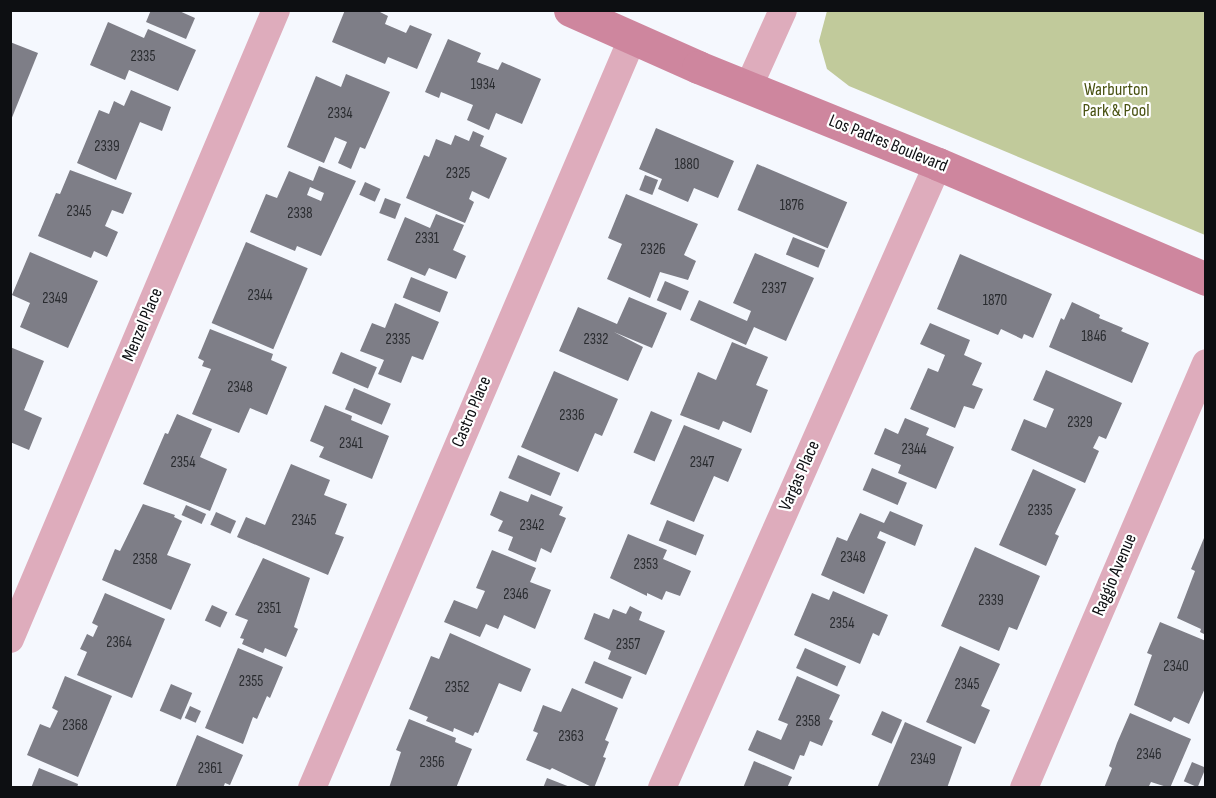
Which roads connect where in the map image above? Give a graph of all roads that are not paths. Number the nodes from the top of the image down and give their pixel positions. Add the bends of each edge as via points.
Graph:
1 (276, 10) edge
2 (570, 10) edge
3 (783, 10) edge
4 (633, 37) junction
5 (748, 88) junction
6 (938, 164) junction
7 (1206, 279) edge
8 (1206, 363) edge
9 (10, 639) edge
10 (312, 788) edge
11 (662, 788) edge
12 (1024, 788) edge

1 - 9 street, Menzel Place
2 - 4 street, Los Padres Boulevard
3 - 5 street
4 - 5 street, Los Padres Boulevard
4 - 10 street, Castro Place
5 - 6 street, Los Padres Boulevard
6 - 7 street, Los Padres Boulevard
6 - 11 street, Vargas Place
8 - 12 street, Raggio Avenue

